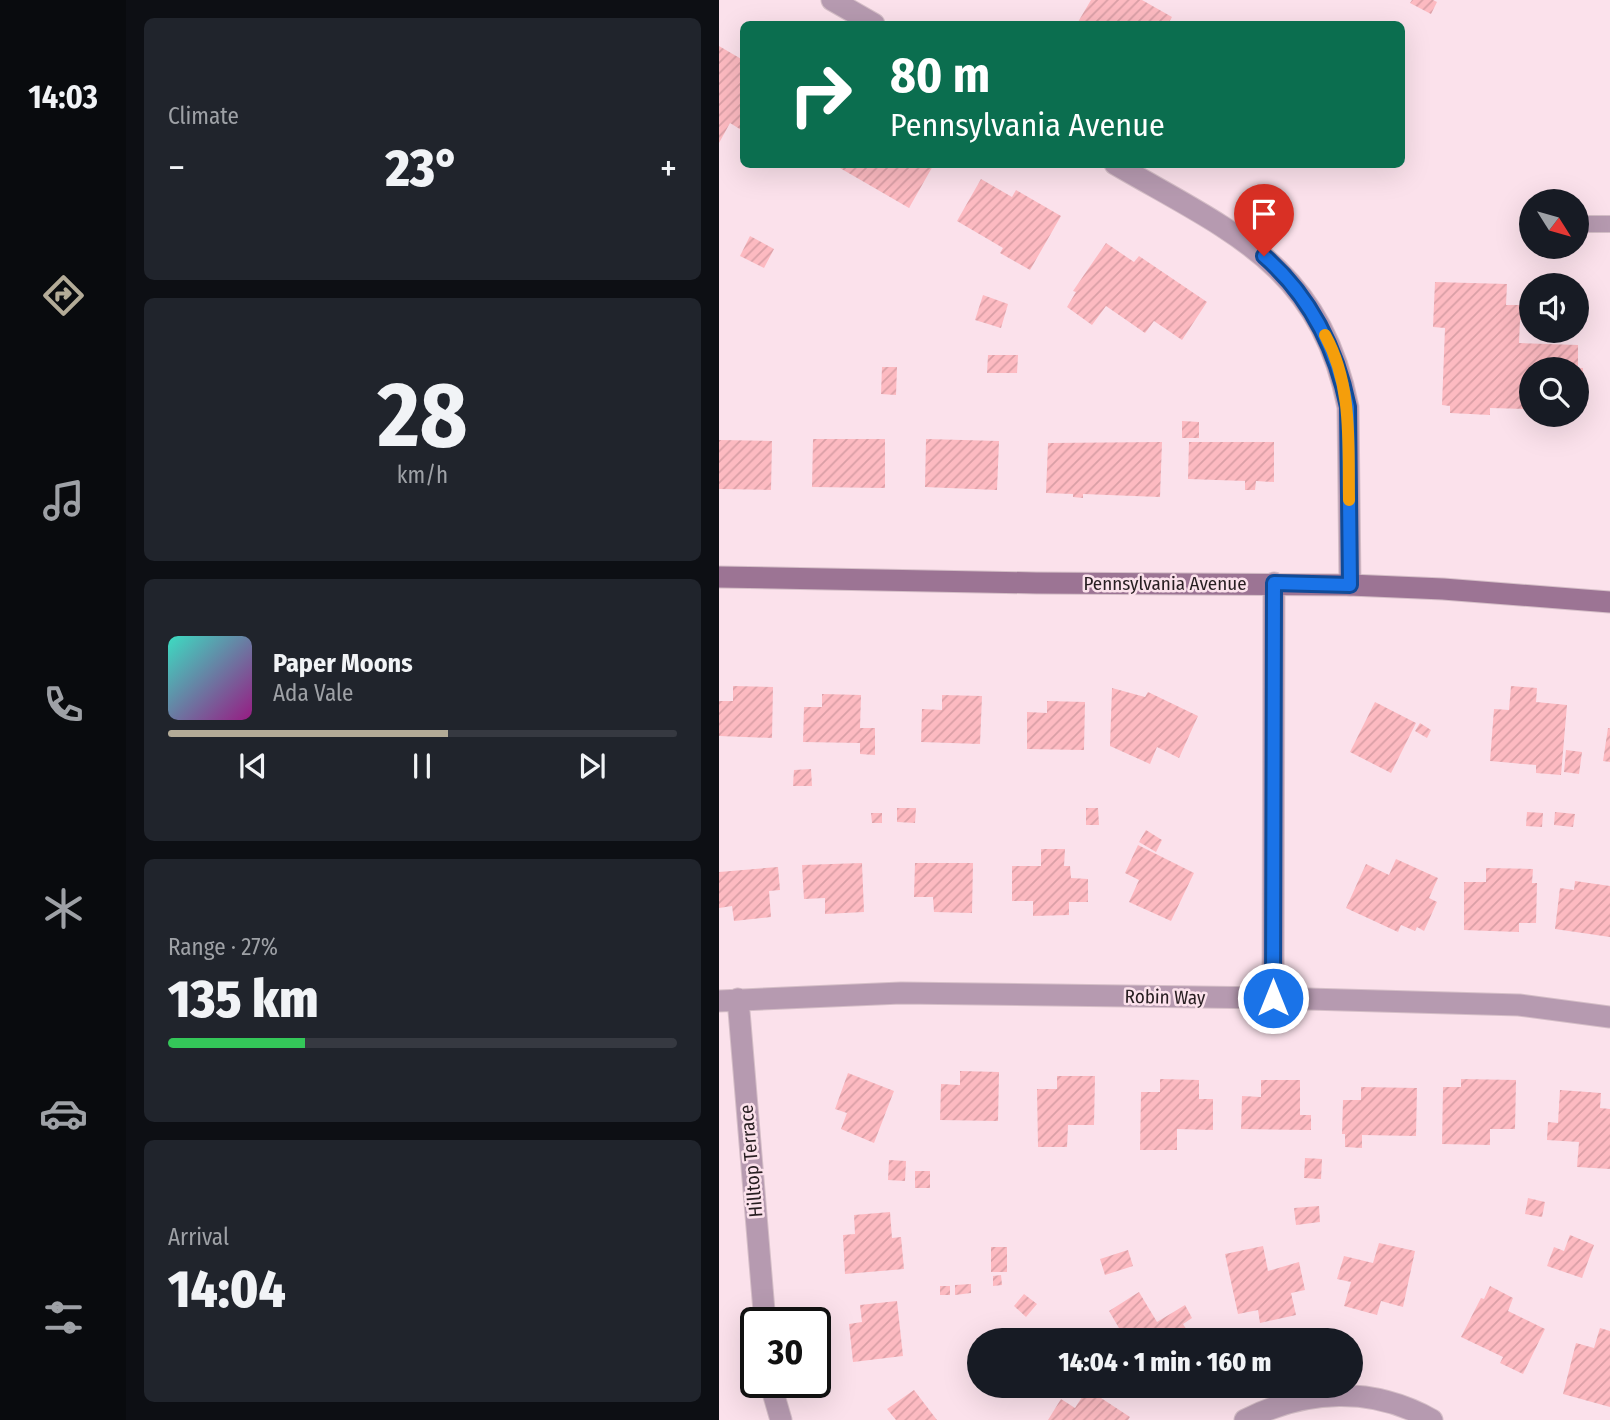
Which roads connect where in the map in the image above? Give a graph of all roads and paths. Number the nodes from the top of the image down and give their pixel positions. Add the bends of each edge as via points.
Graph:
1 (832, 0) edge
2 (869, 21) edge
3 (1122, 168) edge
4 (1589, 224) edge
5 (1610, 224) edge
6 (719, 577) edge
7 (1274, 583) junction
8 (1350, 585) junction
9 (1610, 603) edge
10 (1273, 998) junction
11 (728, 1000) edge
12 (1610, 1017) edge
13 (763, 1307) edge
14 (775, 1398) edge
15 (781, 1420) edge
16 (1245, 1420) edge
17 (1432, 1420) edge

1 - 2 street
3 - 8 street via 1248,242 1308,303 1329,342 1348,407
4 - 5 lane
6 - 7 street, Pennsylvania Avenue
7 - 8 street, Pennsylvania Avenue
7 - 10 street
8 - 9 street, Pennsylvania Avenue
10 - 11 street, Robin Way via 901,993
10 - 12 street, Robin Way via 1519,1005
11 - 13 street, Hilltop Terrace
14 - 15 street
16 - 17 street via 1279,1405 1332,1394 1396,1404

